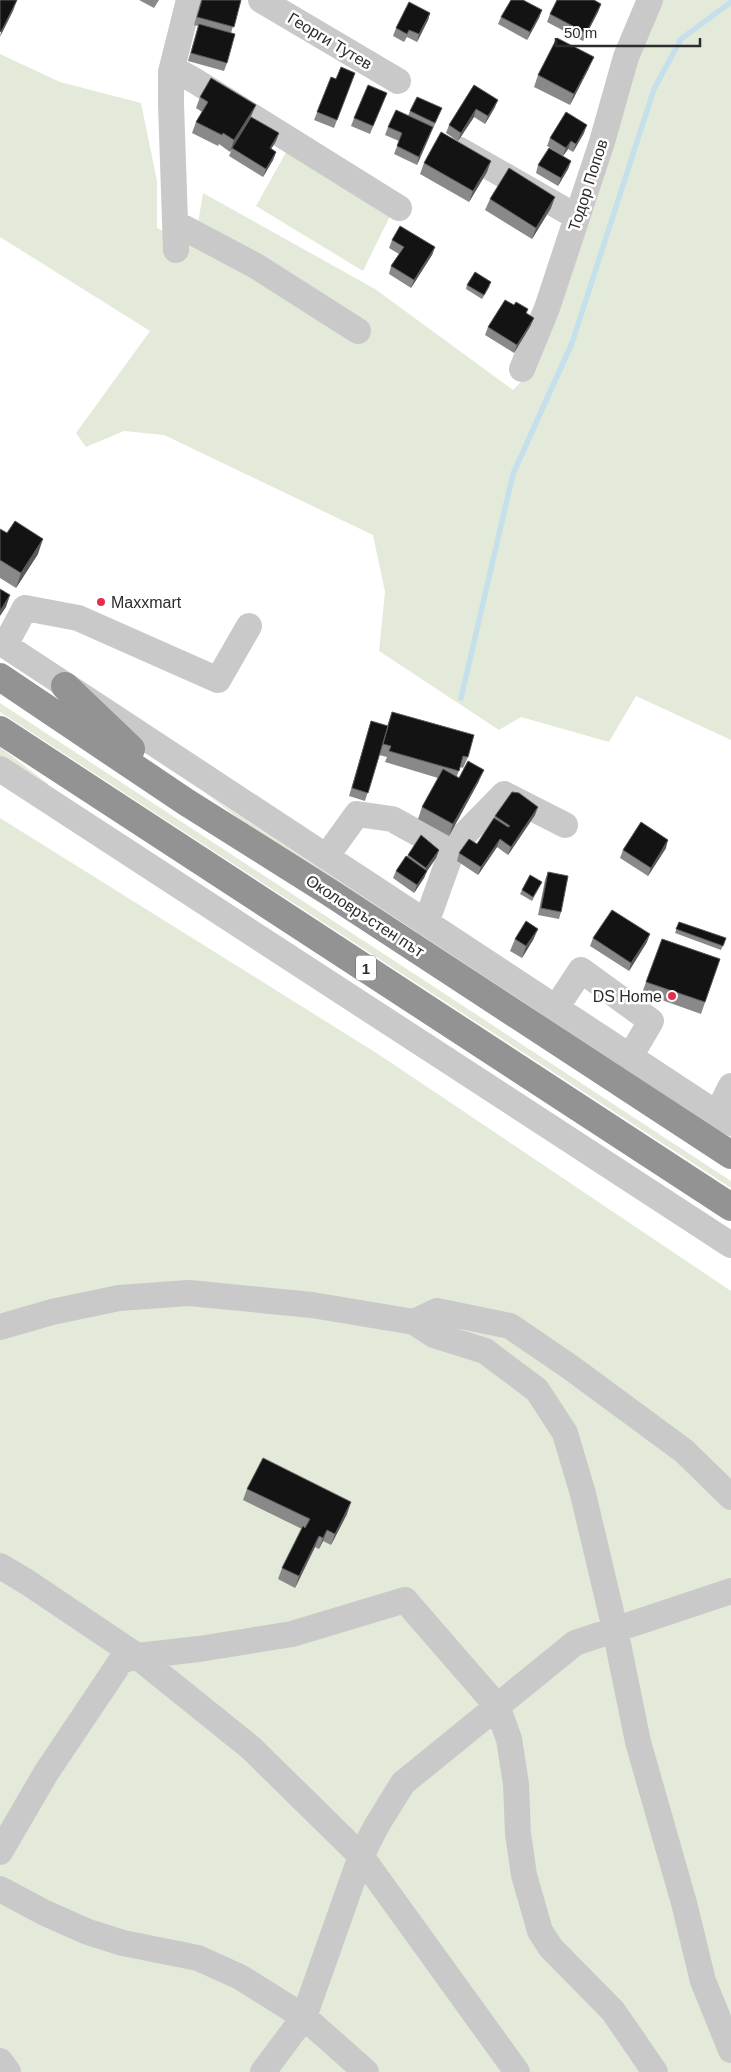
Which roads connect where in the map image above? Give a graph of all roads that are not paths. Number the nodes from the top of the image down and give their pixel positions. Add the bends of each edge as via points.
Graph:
1 (189, 0) edge
2 (262, 0) edge
3 (650, 0) edge
4 (171, 72) junction
5 (398, 81) dead end
6 (442, 140) edge
7 (399, 208) dead end
8 (577, 217) junction
9 (175, 223) junction
10 (176, 250) dead end
11 (358, 332) dead end
12 (522, 369) dead end
13 (249, 626) dead end
14 (3, 644) edge
15 (0, 677) edge
16 (65, 686) junction
17 (0, 730) edge
18 (0, 769) edge
19 (186, 802) junction
20 (565, 825) dead end
21 (452, 852) junction
22 (326, 857) junction
23 (426, 923) junction
24 (556, 1008) junction
25 (630, 1056) junction
26 (731, 1086) edge
27 (724, 1118) edge
28 (731, 1155) edge
29 (731, 1207) edge
30 (731, 1245) edge
31 (414, 1322) junction
32 (0, 1327) edge
33 (731, 1497) edge
34 (0, 1566) edge
35 (731, 1591) edge
36 (616, 1629) junction
37 (137, 1656) junction
38 (497, 1706) junction
39 (0, 1852) edge
40 (361, 1856) junction
41 (0, 1889) edge
42 (304, 2017) junction
43 (731, 2050) edge
44 (0, 2061) edge
45 (8, 2072) edge
46 (263, 2072) edge
47 (366, 2072) edge
48 (517, 2072) edge
49 (655, 2072) edge

1 - 4 street
2 - 5 street, Георги Тутев
3 - 8 street, Тодор Попов via 626,57
4 - 7 street via 192,79
4 - 9 street
6 - 8 street
8 - 12 street, Тодор Попов via 547,308
9 - 10 street
9 - 11 street via 256,266
13 - 14 street via 218,680 78,618 26,608
14 - 16 street
15 - 19 highway, Околовръстен път
16 - 19 highway
16 - 22 street
17 - 29 highway, 1
18 - 30 street
19 - 28 highway, Околовръстен път
20 - 21 street via 504,794 454,845
21 - 22 street via 392,819 357,814
21 - 23 street
22 - 23 street
23 - 24 street
24 - 25 street
24 - 25 street via 580,970 651,1021
25 - 27 street
26 - 27 street
31 - 32 street via 312,1305 189,1292 119,1298
31 - 33 street via 437,1312 510,1326 684,1451
31 - 36 street via 434,1336 485,1351 537,1390 565,1433
34 - 37 street
35 - 36 street
36 - 38 street via 575,1642
36 - 43 street via 638,1742 703,1980
37 - 38 street via 292,1634 405,1600
37 - 39 street via 121,1661 46,1773
37 - 40 street via 250,1747
38 - 40 street via 403,1783
38 - 49 street via 509,1739 524,1876 540,1932 550,1948 614,2011
40 - 42 street
40 - 48 street
41 - 42 street via 88,1932 198,1958 240,1977
42 - 46 street
42 - 47 street
44 - 45 street

